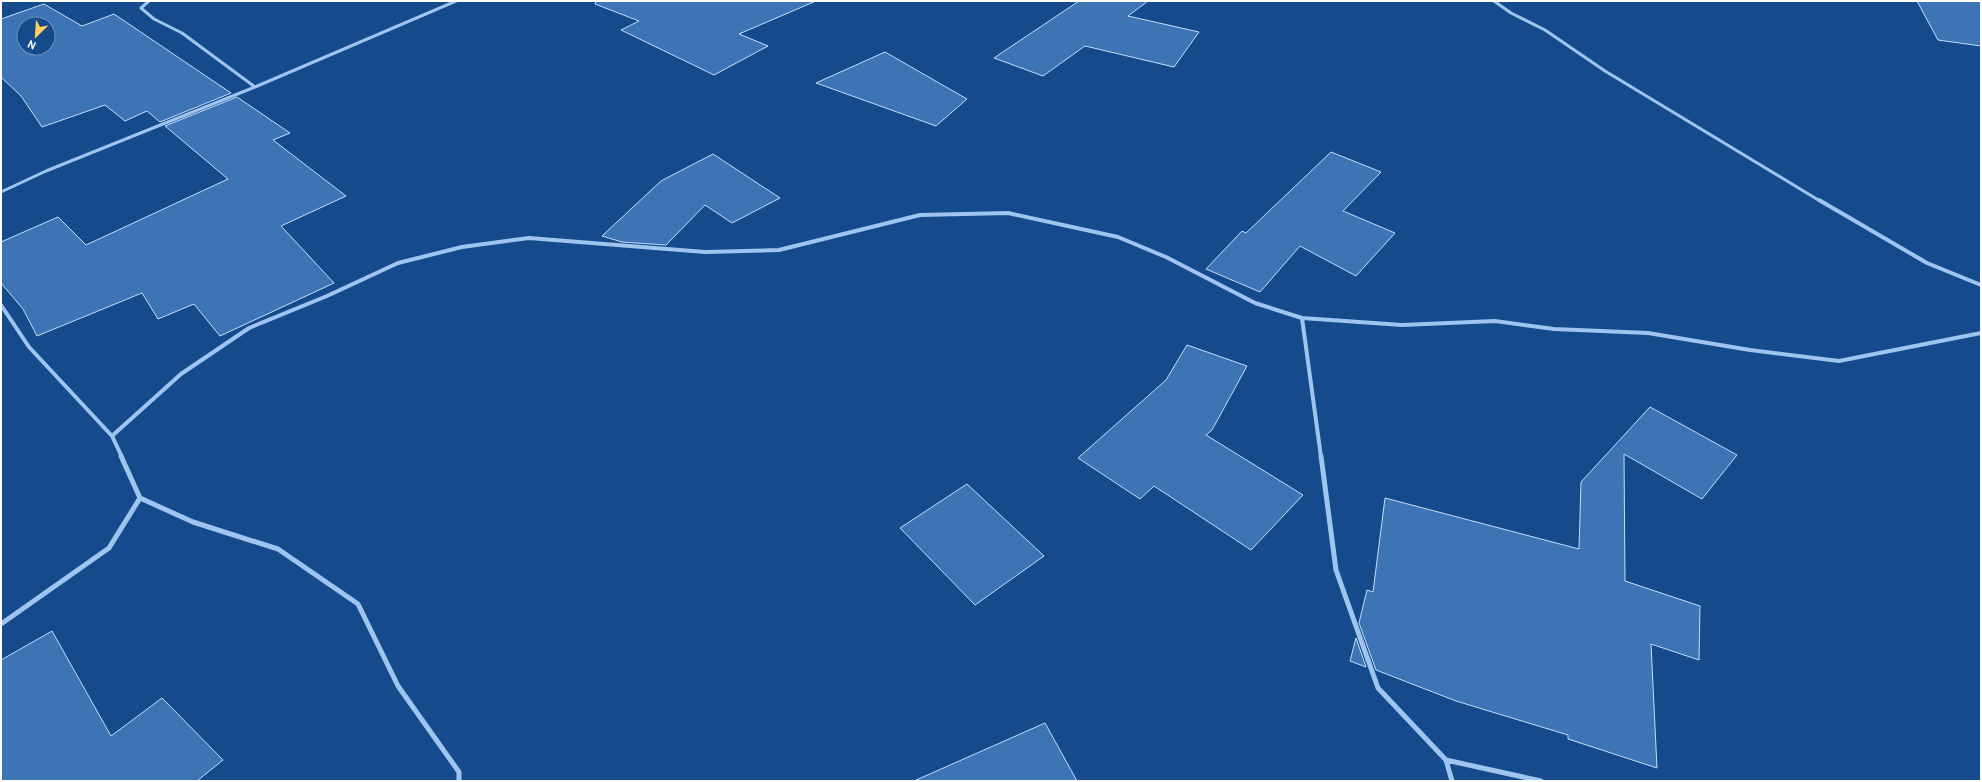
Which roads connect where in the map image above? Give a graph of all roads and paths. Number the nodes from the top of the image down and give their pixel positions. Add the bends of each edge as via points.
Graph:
1 (149, 1) edge
2 (456, 1) edge
3 (1494, 1) edge
4 (255, 87) junction
5 (1, 192) edge
6 (1981, 285) edge
7 (1, 304) edge
8 (1302, 318) junction
9 (1981, 333) edge
10 (112, 436) junction
11 (140, 498) junction
12 (1, 624) edge
13 (1446, 760) junction
14 (459, 781) edge
15 (1452, 781) edge
16 (1542, 781) edge

1 - 4 street via 141,8 154,20 182,33
2 - 4 street
3 - 6 street via 1511,13 1545,30 1605,72 1841,214 1927,263
4 - 5 street via 46,170
7 - 10 street via 29,347
8 - 9 street via 1402,325 1495,321 1554,329 1648,333 1750,350 1839,361
8 - 10 street via 1256,303 1166,257 1118,237 1008,213 920,215 779,250 705,252 529,238 462,247 398,263 327,296 248,328 180,374
8 - 13 street via 1336,570 1378,688
10 - 11 street
11 - 12 street via 109,548
11 - 14 street via 193,522 278,549 358,604 398,686 459,772
13 - 15 street
13 - 16 street

